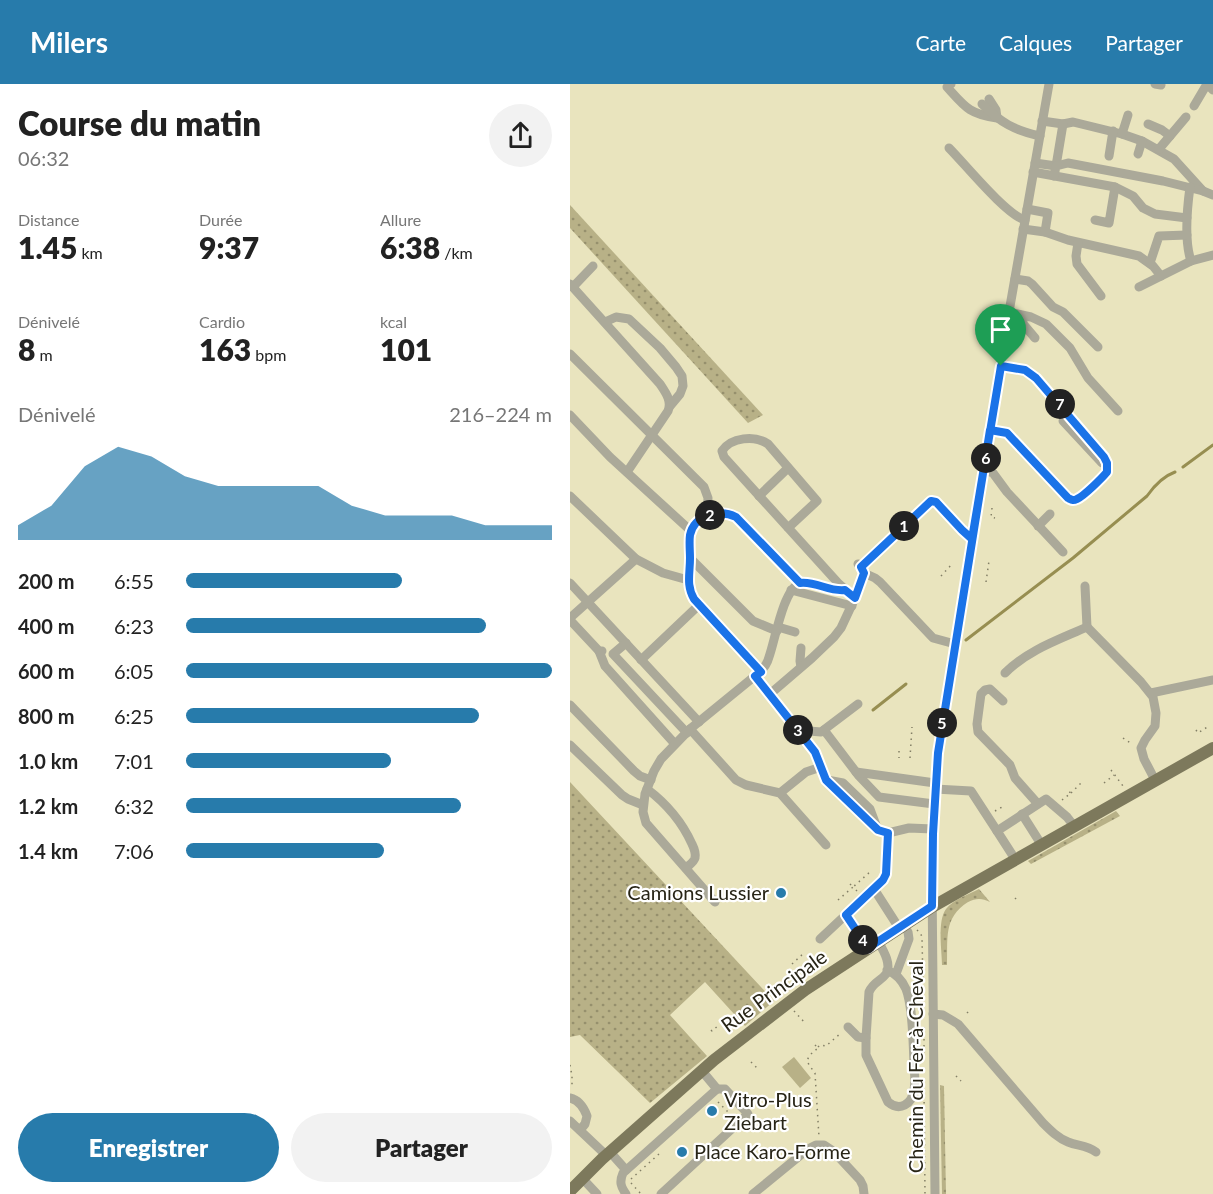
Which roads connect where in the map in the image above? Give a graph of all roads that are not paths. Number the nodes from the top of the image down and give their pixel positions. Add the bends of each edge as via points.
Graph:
1 (951, 84) edge
2 (1048, 84) edge
3 (1213, 90) edge
4 (986, 102) dead end
5 (1194, 106) dead end
6 (1128, 115) dead end
7 (1186, 117) dead end
8 (997, 118) junction
9 (1042, 121) junction
10 (1063, 124) junction
11 (1148, 124) dead end
12 (1118, 133) junction
13 (1040, 136) junction
14 (1170, 136) junction
15 (1142, 141) junction
16 (949, 148) dead end
17 (1159, 149) junction
18 (1138, 153) dead end
19 (1109, 156) dead end
20 (1034, 167) junction
21 (1055, 171) junction
22 (1115, 187) junction
23 (1190, 187) junction
24 (1203, 191) junction
25 (1213, 195) edge
26 (1027, 209) junction
27 (1187, 218) junction
28 (1095, 220) dead end
29 (1024, 224) junction
30 (1045, 232) junction
31 (1188, 235) junction
32 (1078, 243) junction
33 (1213, 255) edge
34 (1191, 261) junction
35 (1150, 263) junction
36 (593, 266) dead end
37 (1161, 276) junction
38 (1015, 279) junction
39 (571, 285) edge
40 (1139, 287) dead end
41 (1101, 296) dead end
42 (1010, 312) junction
43 (1020, 315) junction
44 (605, 322) junction
45 (1035, 338) dead end
46 (1098, 347) dead end
47 (570, 354) edge
48 (1001, 366) junction
49 (670, 406) junction
50 (1118, 411) dead end
51 (570, 415) edge
52 (1064, 421) dead end
53 (990, 430) junction
54 (652, 434) junction
55 (788, 468) junction
56 (1107, 469) junction
57 (984, 470) junction
58 (627, 472) junction
59 (570, 496) edge
60 (759, 496) junction
61 (1050, 514) dead end
62 (708, 516) junction
63 (1038, 526) junction
64 (788, 528) junction
65 (691, 531) junction
66 (1063, 552) dead end
67 (690, 558) junction
68 (636, 559) junction
69 (688, 580) junction
70 (570, 583) edge
71 (800, 583) junction
72 (1084, 586) dead end
73 (791, 590) junction
74 (845, 590) junction
75 (587, 602) junction
76 (853, 602) junction
77 (699, 605) junction
78 (570, 619) edge
79 (1087, 627) junction
80 (777, 629) junction
81 (795, 632) dead end
82 (626, 643) junction
83 (955, 644) junction
84 (801, 648) dead end
85 (599, 651) junction
86 (614, 654) junction
87 (642, 660) junction
88 (801, 667) junction
89 (1005, 673) dead end
90 (758, 674) junction
91 (1213, 680) edge
92 (1151, 693) junction
93 (770, 694) junction
94 (1003, 700) dead end
95 (858, 704) dead end
96 (570, 705) edge
97 (699, 722) junction
98 (824, 730) junction
99 (689, 731) junction
100 (801, 734) junction
101 (675, 744) junction
102 (570, 745) edge
103 (1213, 748) edge
104 (821, 767) junction
105 (856, 772) junction
106 (1155, 780) junction
107 (649, 785) junction
108 (935, 786) junction
109 (780, 793) junction
110 (934, 804) junction
111 (1038, 804) junction
112 (643, 805) junction
113 (1022, 814) junction
114 (1074, 826) junction
115 (933, 828) junction
116 (997, 831) junction
117 (888, 833) junction
118 (1041, 844) junction
119 (826, 845) dead end
120 (1015, 859) junction
121 (686, 868) junction
122 (874, 889) junction
123 (715, 902) dead end
124 (932, 906) junction
125 (846, 915) junction
126 (901, 926) junction
127 (820, 939) dead end
128 (873, 945) junction
129 (891, 972) junction
130 (933, 1014) junction
131 (846, 1028) road end
132 (866, 1038) junction
133 (702, 1071) junction
134 (717, 1089) junction
135 (573, 1099) edge
136 (570, 1121) edge
137 (580, 1130) junction
138 (1096, 1152) dead end
139 (608, 1154) junction
140 (626, 1170) junction
141 (582, 1178) junction
142 (570, 1191) edge
143 (597, 1194) edge
144 (626, 1194) edge
145 (661, 1194) edge
146 (753, 1194) edge
147 (864, 1194) edge
148 (935, 1194) edge

1 - 8 street via 947,87 972,112
2 - 9 street, Chemin du Fer-à-Cheval
3 - 5 street via 1207,84
4 - 8 street
6 - 12 street
7 - 14 street
8 - 13 street via 1012,128
9 - 10 street
9 - 13 street, Chemin du Fer-à-Cheval
10 - 12 street via 1073,122
10 - 21 street
11 - 14 street
12 - 15 street
12 - 19 street
13 - 20 street, Chemin du Fer-à-Cheval
14 - 17 street
15 - 17 street
15 - 18 street
16 - 29 street
17 - 24 street via 1174,159
20 - 21 street
20 - 26 street, Chemin du Fer-à-Cheval
21 - 22 street
21 - 23 street via 1068,163
22 - 27 street via 1155,214
22 - 28 street via 1109,223
23 - 24 street
23 - 27 street
24 - 25 street
26 - 29 street, Chemin du Fer-à-Cheval
26 - 30 street via 1048,213
27 - 31 street
29 - 30 street
29 - 38 street, Chemin du Fer-à-Cheval
30 - 32 street
31 - 34 street
31 - 35 street via 1159,236
32 - 35 street via 1139,256
32 - 41 street via 1077,264
33 - 34 street
34 - 37 street
35 - 37 street
36 - 39 street
37 - 40 street
38 - 42 street, Chemin du Fer-à-Cheval
38 - 46 street via 1030,282 1057,304
39 - 44 street
42 - 43 street
42 - 48 street, Chemin du Fer-à-Cheval
43 - 45 street
43 - 50 street via 1046,324 1066,343 1088,378
44 - 49 street via 660,384
44 - 49 street via 616,317 629,319 676,367 683,386
47 - 54 street
48 - 53 street, Chemin du Fer-à-Cheval
48 - 56 street via 1025,370 1036,378 1104,457
49 - 54 street
51 - 58 street
52 - 56 street
53 - 56 street via 1007,433 1049,472 1068,498 1080,497
53 - 57 street, Chemin du Fer-à-Cheval
54 - 58 street
54 - 62 street via 704,487
55 - 60 street via 777,472
55 - 60 street via 762,440 752,438 726,446 722,451 724,457
55 - 64 street via 817,501
57 - 63 street via 993,473
57 - 83 street, Chemin du Fer-à-Cheval
58 - 65 street
59 - 68 street
60 - 64 street
61 - 63 street
62 - 65 street
62 - 71 street via 721,513 736,517
63 - 66 street
64 - 74 street
65 - 67 street
67 - 69 street
67 - 80 street via 753,621
68 - 69 street
68 - 75 street
69 - 77 street
70 - 75 street
71 - 73 street
71 - 74 street
72 - 79 street
73 - 76 street
73 - 80 street
74 - 76 street
75 - 78 street
75 - 82 street
76 - 83 street via 861,568 880,582 933,638
76 - 88 street via 834,637
77 - 87 street
77 - 90 street
78 - 85 street
79 - 89 street via 1035,650
79 - 92 street
80 - 81 street
80 - 90 street via 769,658
82 - 86 street
82 - 87 street
83 - 108 street, Chemin du Fer-à-Cheval
84 - 88 street
85 - 86 street
85 - 101 street via 605,666
86 - 99 street
87 - 97 street
88 - 93 street
90 - 93 street
90 - 97 street
91 - 92 street
92 - 106 street via 1156,707 1155,726 1141,748
93 - 100 street
94 - 111 street via 990,689 981,694 978,732 1010,765 1015,778
95 - 98 street
96 - 107 street
97 - 99 street
98 - 100 street
98 - 105 street
99 - 101 street
99 - 109 street via 736,780
100 - 104 street
101 - 107 street
102 - 112 street via 622,795
103 - 106 main road, Rue Principale
104 - 109 street via 806,772
104 - 117 street via 826,780 843,783 870,810 878,830
105 - 108 street
105 - 110 street via 879,797
106 - 114 main road, Rue Principale
107 - 112 street
107 - 121 street via 687,832 696,856
108 - 110 street, Chemin du Fer-à-Cheval
108 - 116 street via 971,791
109 - 119 street
110 - 115 street, Chemin du Fer-à-Cheval
111 - 113 street
111 - 114 street via 1046,799
112 - 121 street via 646,823
113 - 116 street
113 - 118 street
114 - 118 main road, Rue Principale
115 - 117 street
115 - 124 street, Chemin du Fer-à-Cheval
116 - 120 street
117 - 122 street via 886,874
118 - 120 main road, Rue Principale
120 - 124 main road, Rue Principale
121 - 123 street
122 - 125 street
122 - 126 street
124 - 126 main road, Rue Principale
124 - 130 street, Chemin du Fer-à-Cheval
125 - 127 street
125 - 128 street
126 - 128 main road, Rue Principale
126 - 129 street via 909,939
128 - 129 street via 885,956
128 - 133 main road, Rue Principale via 787,1003
129 - 132 street via 869,992
129 - 132 street via 902,982 909,997 913,1033 914,1092 903,1107 891,1105 886,1099 866,1055
130 - 138 street via 954,1020 1056,1136
130 - 148 street, Chemin du Fer-à-Cheval
131 - 132 street
133 - 134 street
133 - 139 main road, Rue Principale
134 - 140 street
134 - 145 street via 725,1089 748,1114
135 - 137 street via 587,1116
136 - 137 street
137 - 139 street
139 - 140 street
139 - 141 main road, Rue Principale
140 - 144 street via 620,1181
141 - 142 main road, Rue Principale
141 - 143 street
146 - 147 street via 819,1144 833,1151 860,1180

